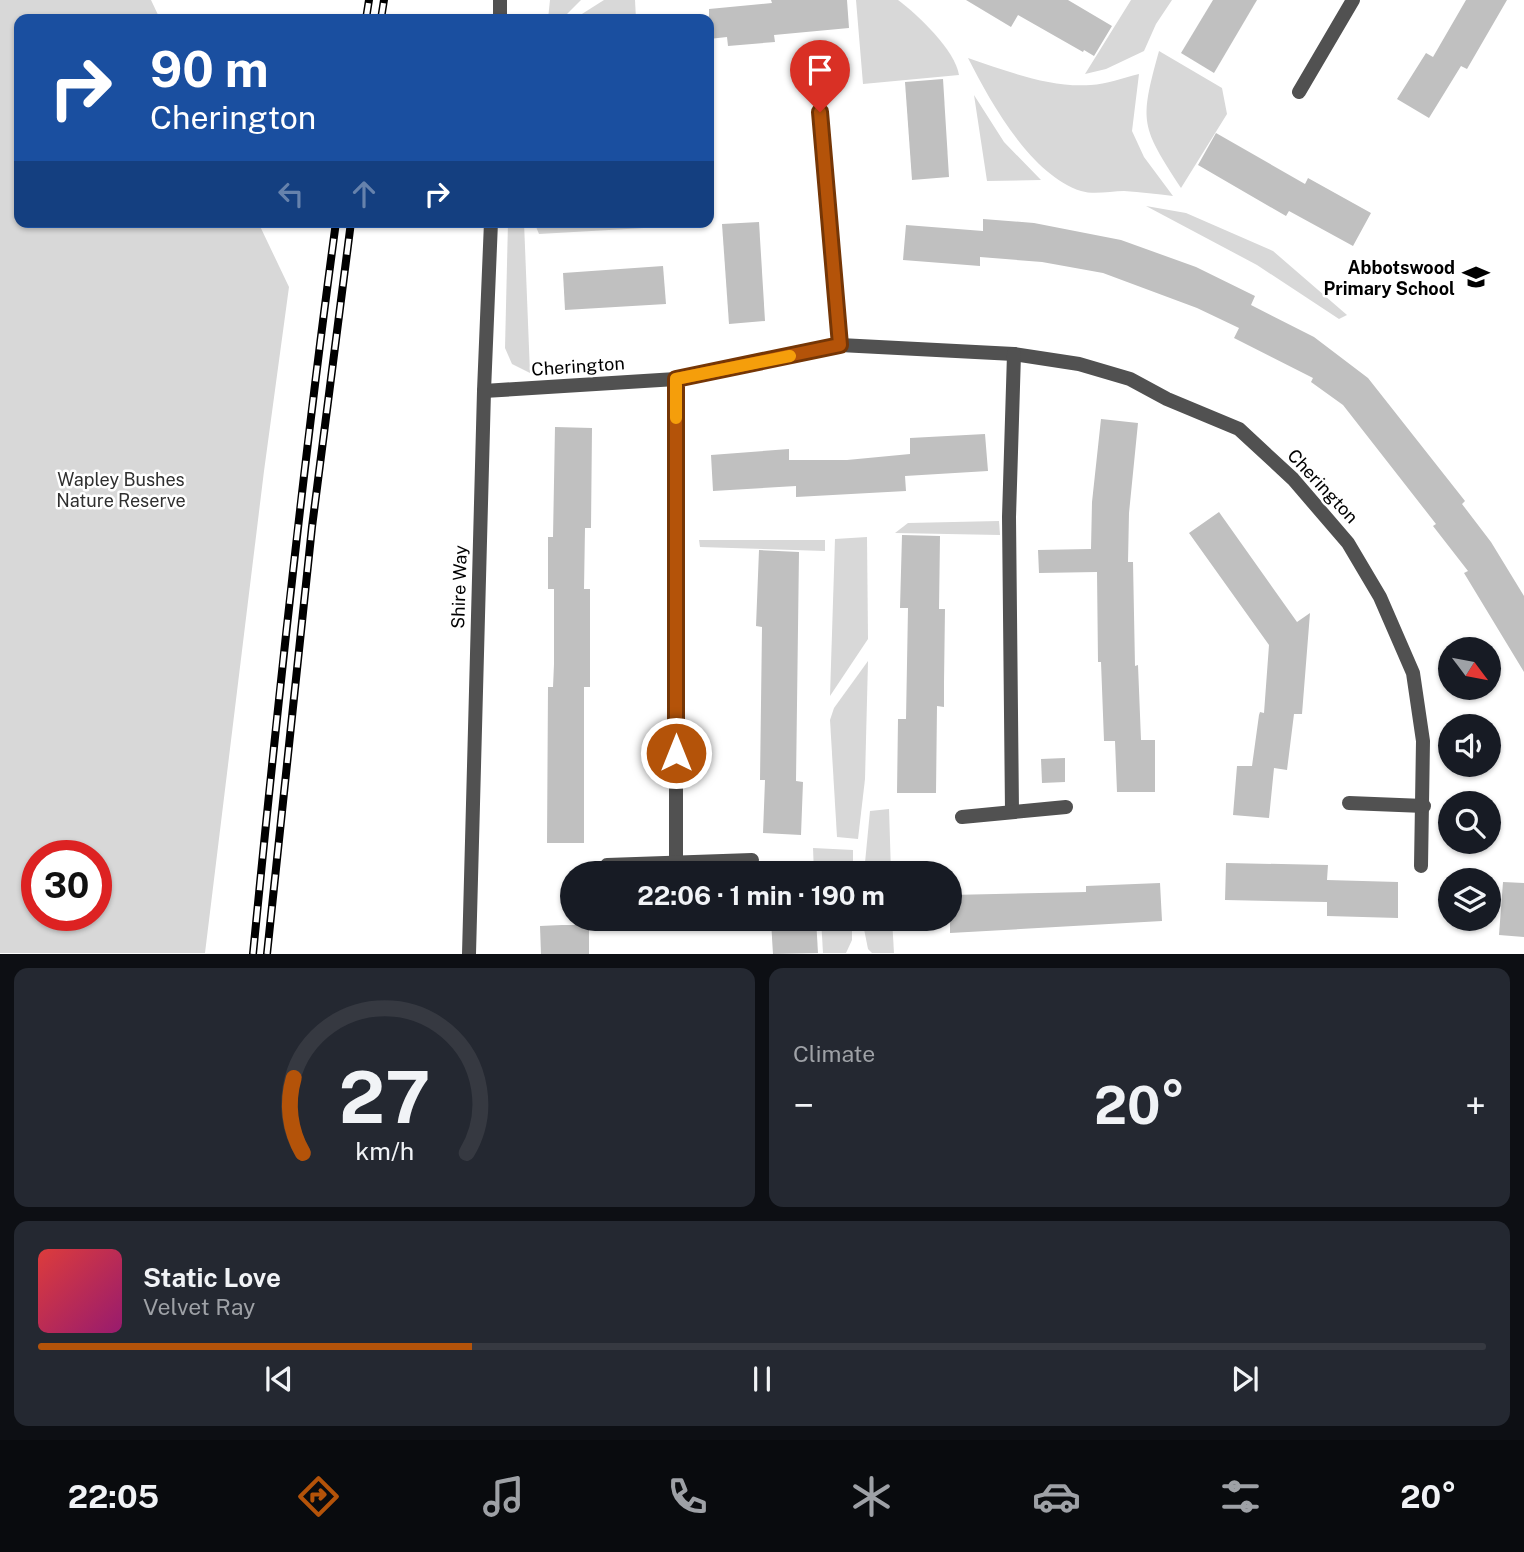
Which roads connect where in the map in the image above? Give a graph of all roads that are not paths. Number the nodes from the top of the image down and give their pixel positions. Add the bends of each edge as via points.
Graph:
1 (1353, 0) edge
2 (1299, 92) dead end
3 (820, 112) dead end
4 (491, 228) edge
5 (840, 345) junction
6 (1014, 354) junction
7 (676, 379) junction
8 (484, 391) junction
9 (1349, 803) dead end
10 (1423, 806) junction
11 (1066, 807) dead end
12 (1012, 811) junction
13 (962, 817) dead end
14 (752, 860) dead end
15 (676, 861) edge
16 (714, 861) edge
17 (1420, 866) dead end
18 (469, 954) edge

1 - 2 street
3 - 5 street
4 - 8 street, Shire Way
5 - 6 street, Cherington
5 - 7 street, Cherington
6 - 10 street, Cherington via 1079,364 1130,379 1239,429 1293,479 1348,543 1380,597 1413,673 1423,741
6 - 12 street via 1009,517
7 - 8 street, Cherington
7 - 15 street
8 - 18 street, Shire Way
9 - 10 street
10 - 17 street, Cherington
11 - 12 street
12 - 13 street
14 - 16 street

